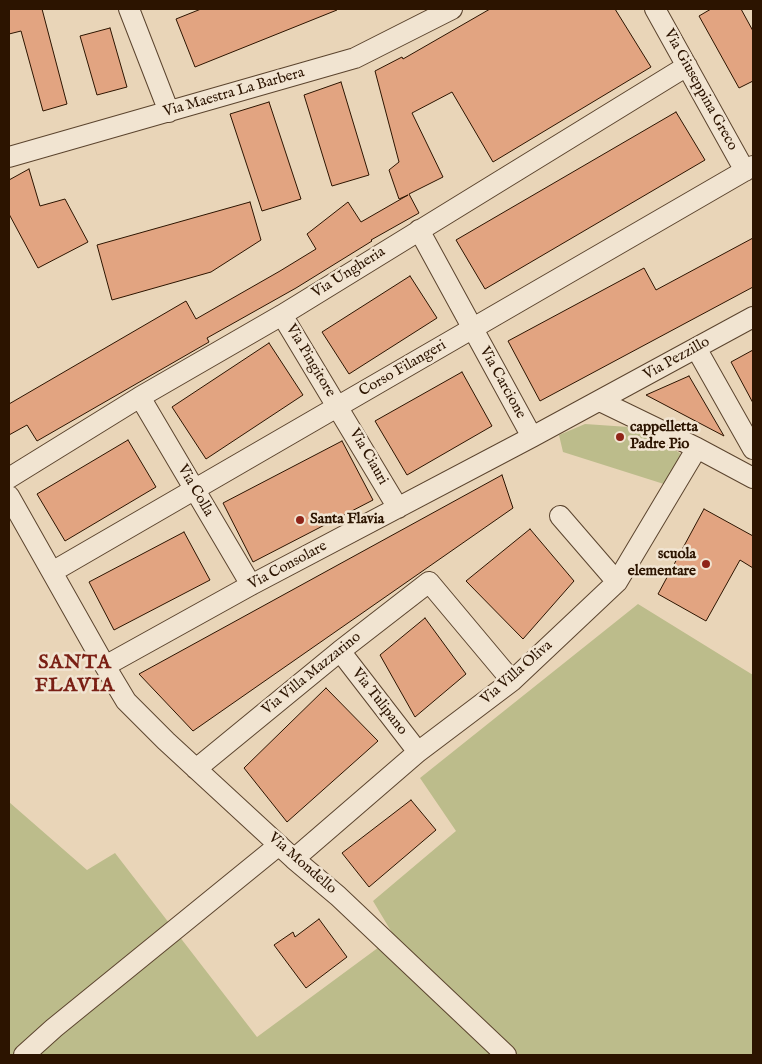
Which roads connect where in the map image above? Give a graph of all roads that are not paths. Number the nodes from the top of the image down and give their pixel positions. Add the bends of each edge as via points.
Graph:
1 (129, 9) edge
2 (452, 9) edge
3 (655, 9) edge
4 (687, 66) junction
5 (169, 112) junction
6 (9, 157) edge
7 (751, 167) edge
8 (419, 230) junction
9 (282, 315) junction
10 (753, 317) edge
11 (472, 329) junction
12 (696, 348) junction
13 (140, 397) junction
14 (600, 400) junction
15 (338, 407) junction
16 (532, 437) junction
17 (697, 448) junction
18 (753, 449) edge
19 (9, 478) edge
20 (753, 478) edge
21 (194, 490) junction
22 (9, 496) edge
23 (398, 508) junction
24 (560, 516) dead end
25 (52, 572) junction
26 (617, 582) junction
27 (251, 585) junction
28 (340, 651) junction
29 (105, 666) junction
30 (512, 681) junction
31 (418, 752) junction
32 (196, 769) junction
33 (279, 845) junction
34 (294, 859) junction
35 (24, 1055) edge
36 (506, 1055) edge

1 - 5 street
2 - 5 street, Via Maestra La Barbera via 355,58
3 - 4 street, Via Giuseppina Greco
4 - 7 street, Via Giuseppina Greco
4 - 8 street, Via Ungheria
5 - 6 street, Via Maestra La Barbera
7 - 11 street, Corso Filangeri
8 - 9 street, Via Ungheria
8 - 11 street, Via Carcione
9 - 13 street, Via Ungheria
9 - 15 street, Via Pingitore
10 - 12 street, Via Pezzillo
11 - 15 street, Corso Filangeri
11 - 16 street, Via Carcione
12 - 14 street, Via Pezzillo
12 - 18 street
13 - 19 street, Via Ungheria
13 - 21 street, Via Colla
14 - 16 street, Via Consolare
14 - 17 street
15 - 21 street, Corso Filangeri
15 - 23 street, Via Ciauri
16 - 23 street, Via Consolare
17 - 20 street
17 - 26 street, Via Villa Oliva
21 - 25 street, Corso Filangeri
21 - 27 street, Via Colla
22 - 25 street
23 - 27 street, Via Consolare
24 - 26 street
25 - 29 street
26 - 30 street, Via Villa Oliva
27 - 29 street, Via Consolare
28 - 30 street, Via Villa Mazzarino via 430,582
28 - 31 street, Via Tulipano
28 - 32 street, Via Villa Mazzarino
29 - 32 street, Via Mondello via 126,701
30 - 31 street, Via Villa Oliva
31 - 34 street, Via Villa Oliva
32 - 33 street, Via Mondello
33 - 34 street, Via Mondello
33 - 35 street
34 - 36 street, Via Mondello via 338,896

